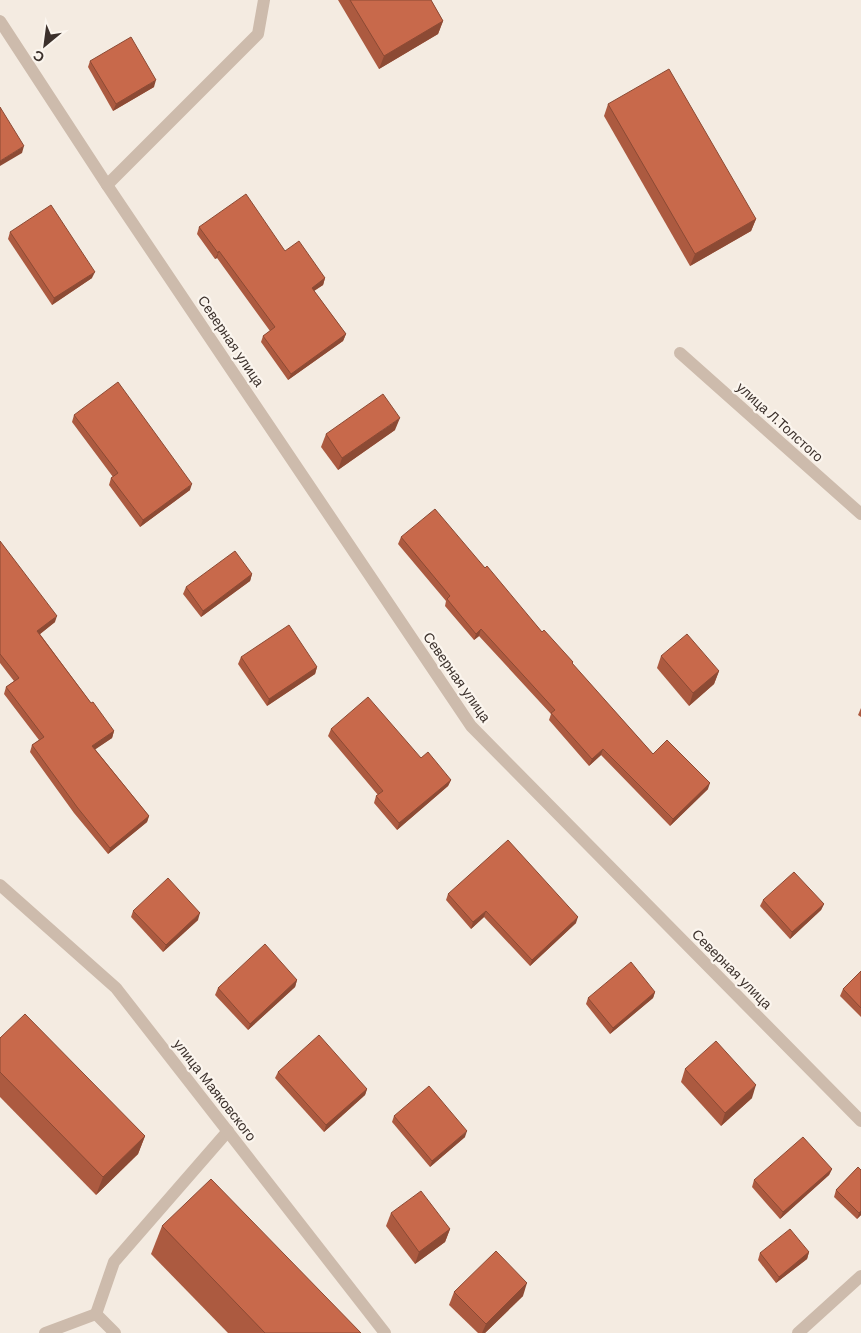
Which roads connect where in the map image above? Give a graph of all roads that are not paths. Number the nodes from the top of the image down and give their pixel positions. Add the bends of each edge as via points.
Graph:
1 (264, 0) edge
2 (0, 21) edge
3 (107, 185) junction
4 (680, 353) dead end
5 (861, 514) edge
6 (0, 885) edge
7 (861, 1121) edge
8 (228, 1131) junction
9 (861, 1276) edge
10 (96, 1314) junction
11 (45, 1333) edge
12 (115, 1333) edge
13 (385, 1333) edge
14 (798, 1333) edge

1 - 3 street via 258,34
2 - 3 street, Северная улица
3 - 7 street, Северная улица via 471,726
4 - 5 street, улица Л.Толстого
6 - 8 street, улица Маяковского via 116,988
8 - 10 street via 114,1262
8 - 13 street, улица Маяковского
9 - 14 street
10 - 11 street
10 - 12 street

